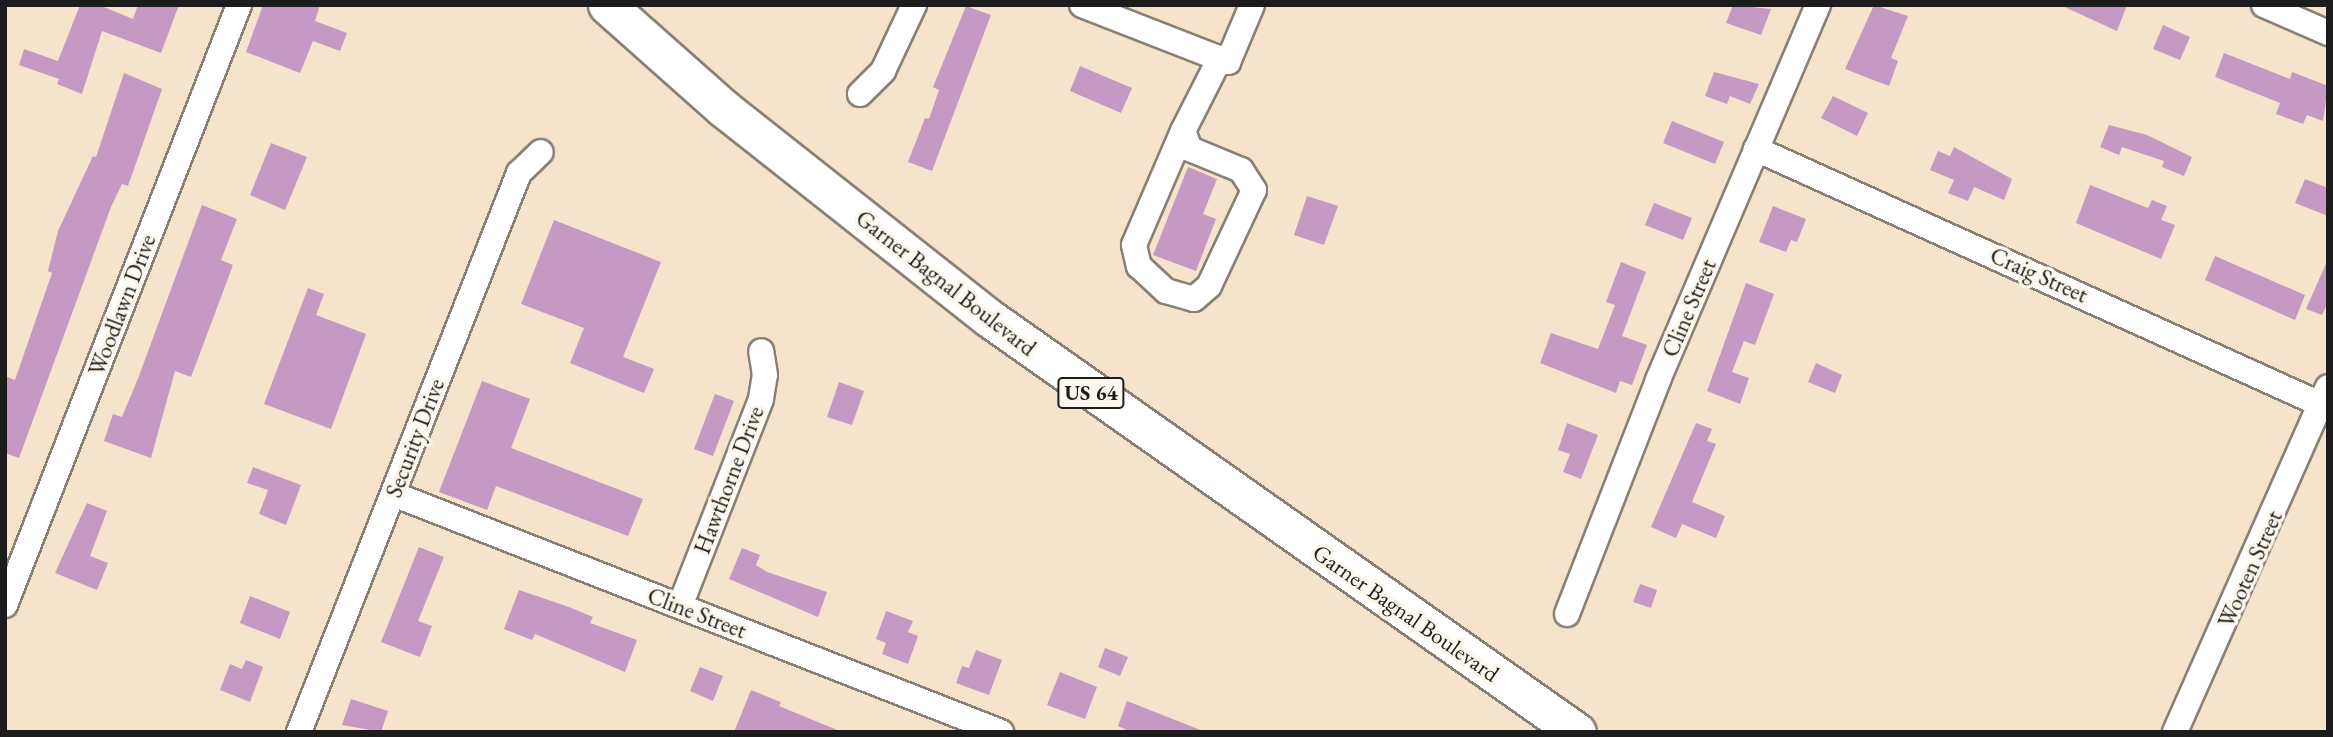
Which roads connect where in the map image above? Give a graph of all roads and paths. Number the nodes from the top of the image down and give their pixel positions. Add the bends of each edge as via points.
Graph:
1 (239, 5) edge
2 (607, 5) edge
3 (914, 5) edge
4 (1082, 5) edge
5 (1252, 5) edge
6 (1818, 5) edge
7 (2264, 5) edge
8 (2328, 33) edge
9 (1224, 60) junction
10 (860, 94) dead end
11 (1183, 131) junction
12 (1756, 149) junction
13 (541, 152) dead end
14 (761, 351) dead end
15 (2324, 396) edge
16 (393, 494) junction
17 (5, 605) edge
18 (680, 606) junction
19 (1567, 614) dead end
20 (299, 732) edge
21 (1002, 732) edge
22 (1577, 732) edge
23 (2175, 732) edge

1 - 17 street, Woodlawn Drive
2 - 22 highway, Garner Bagnal Boulevard / US 64 via 723,108 989,318
3 - 10 street via 883,71
4 - 9 street
5 - 9 street
6 - 12 street, Cline Street
7 - 8 street
9 - 11 street
11 - 11 street via 1190,149 1241,170 1254,190 1209,286 1194,299 1166,291 1139,266 1134,245
12 - 15 street, Craig Street
12 - 19 street, Cline Street
13 - 16 street, Security Drive via 519,173
14 - 18 street, Hawthorne Drive via 765,375 761,399
15 - 23 street, Wooten Street
16 - 18 street, Cline Street
16 - 20 street, Security Drive
18 - 21 street, Cline Street

